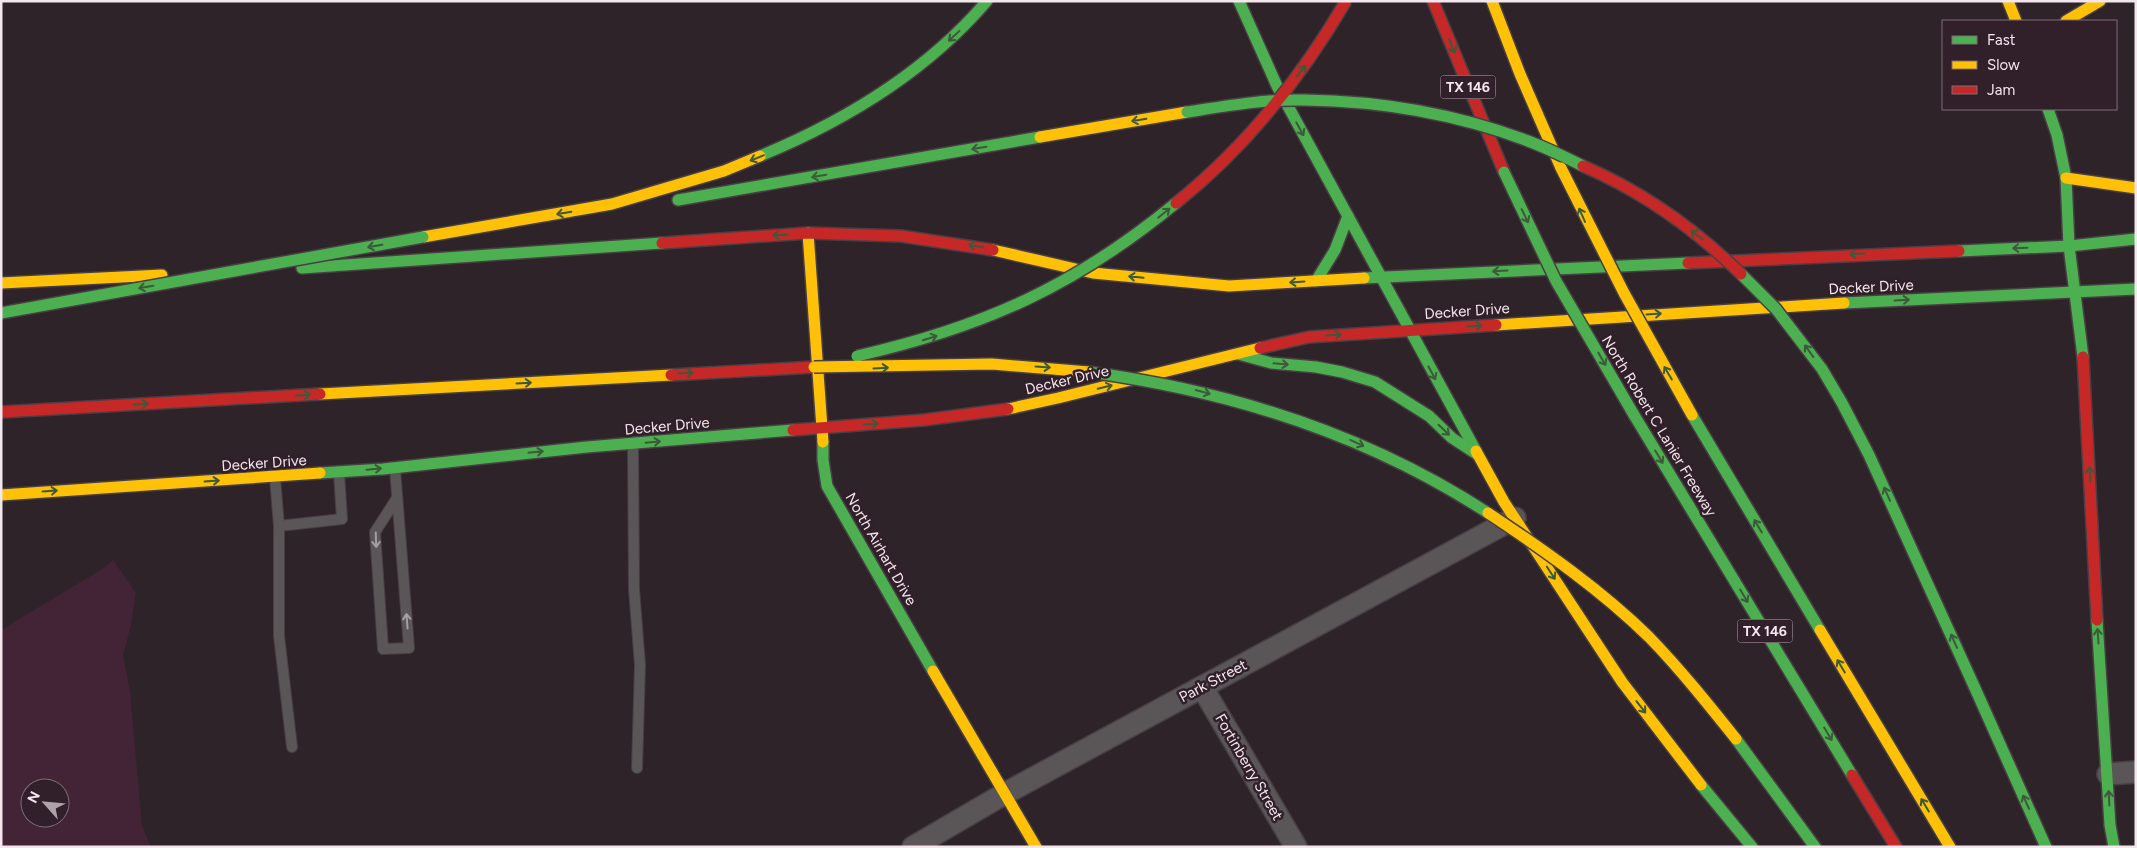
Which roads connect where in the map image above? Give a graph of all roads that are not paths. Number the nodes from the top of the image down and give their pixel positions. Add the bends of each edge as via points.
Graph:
1 (987, 1) edge
2 (1239, 1) edge
3 (1346, 1) edge
4 (1433, 1) edge
5 (1492, 1) edge
6 (2008, 1) edge
7 (2100, 1) edge
8 (1507, 10) dead end
9 (2016, 20) edge
10 (2068, 20) edge
11 (1520, 74) junction
12 (2048, 110) edge
13 (2066, 178) junction
14 (2136, 188) edge
15 (612, 204) junction
16 (1348, 216) junction
17 (808, 233) junction
18 (2136, 239) edge
19 (2068, 246) junction
20 (1381, 276) junction
21 (1316, 281) junction
22 (1, 283) edge
23 (2136, 289) edge
24 (2075, 292) junction
25 (1, 314) edge
26 (1409, 330) junction
27 (1234, 352) junction
28 (814, 367) junction
29 (92, 407) junction
30 (1, 412) edge
31 (1, 422) edge
32 (823, 427) junction
33 (633, 444) junction
34 (1478, 455) junction
35 (395, 468) junction
36 (339, 472) junction
37 (275, 477) junction
38 (1, 494) edge
39 (397, 498) junction
40 (1515, 518) junction
41 (279, 526) junction
42 (1202, 687) junction
43 (292, 747) dead end
44 (637, 768) dead end
45 (2136, 772) edge
46 (2108, 774) junction
47 (1004, 794) junction
48 (913, 847) edge
49 (1036, 847) edge
50 (1296, 847) edge
51 (1752, 847) edge
52 (1815, 847) edge
53 (1896, 847) edge
54 (1950, 847) edge
55 (2046, 847) edge
56 (2114, 847) edge

1 -> 15 main road via 932,56 840,118 724,171
2 -> 16 main road via 1277,86
28 -> 3 main road, bridge via 932,337 976,322 1066,281 1120,246 1180,200 1262,120 1306,65
4 -> 53 main road, North Robert C Lanier Freeway / TX 146, bridge via 1504,172 1556,280 1634,415
5 - 11 main road, TX 146
6 - 9 main road
7 - 10 main road
8 - 11 main road
54 -> 11 main road, TX 146, bridge via 1643,332 1590,232
12 - 13 main road
13 - 14 main road
13 - 19 main road
15 -> 25 main road, bridge
55 -> 15 main road, bridge via 1859,433 1822,369 1795,331 1736,268 1670,215 1609,178 1533,143 1437,114 1396,107 1305,100 1247,103 659,203
16 - 20 main road
16 - 21 main road via 1341,240
21 -> 17 main road via 1220,286 1093,273 944,241
17 -> 22 main road via 362,265
17 - 32 main road, North Airhart Drive
18 - 19 main road
19 -> 20 main road
19 - 24 main road
20 - 21 main road
20 - 26 main road
23 - 24 main road, Decker Drive
26 -> 24 main road, Decker Drive via 1796,305
46 -> 24 main road via 2085,374
27 -> 26 main road, Decker Drive via 1308,337
26 -> 34 main road
32 -> 27 main road, Decker Drive via 991,412 1077,394
27 -> 34 main road via 1270,363 1316,367 1375,382 1429,416 1452,438
29 -> 28 main road
28 -> 52 main road, bridge via 854,369 1004,364 1129,376 1255,406 1350,439 1408,466 1519,531 1621,612 1658,646 1736,738
29 - 30 main road
29 - 31 main road
33 -> 32 main road, Decker Drive
32 - 47 main road, North Airhart Drive via 827,486
35 -> 33 main road, Decker Drive
33 - 44 lane via 634,589 640,665
34 - 40 main road
36 -> 35 main road, Decker Drive
35 - 39 lane
36 - 37 main road, Decker Drive
36 - 41 lane via 342,519
38 -> 37 main road, Decker Drive
37 - 41 lane
39 -> 39 lane via 375,532 383,649 409,648
40 - 42 street, Park Street
40 -> 51 main road via 1622,682
41 - 43 lane via 279,636
42 - 47 street, Park Street
42 - 50 street, Fortinberry Street
45 - 46 street
56 -> 46 main road
47 - 48 street, Park Street
47 - 49 main road, North Airhart Drive

